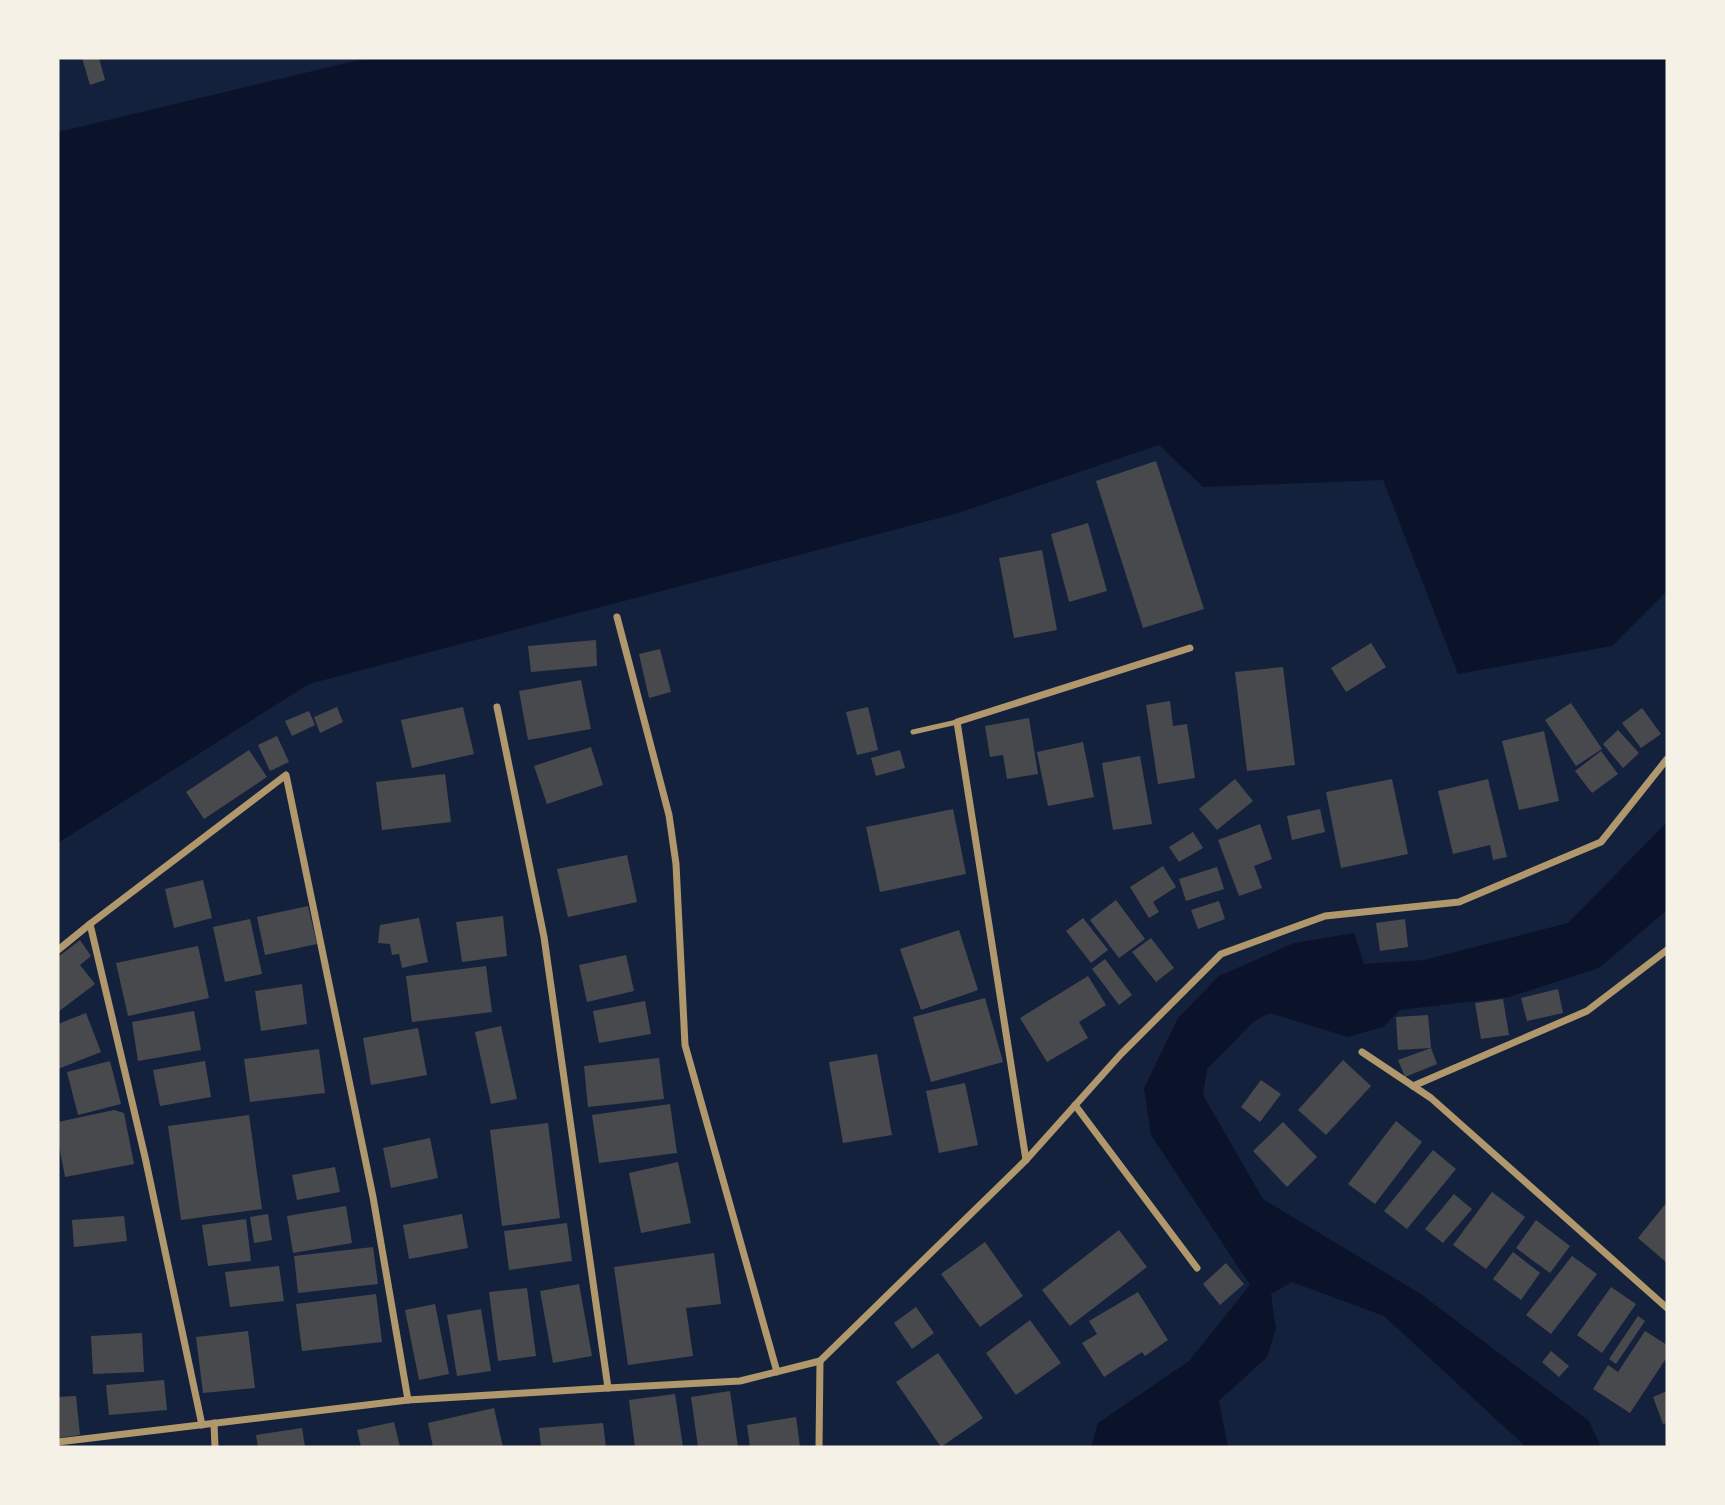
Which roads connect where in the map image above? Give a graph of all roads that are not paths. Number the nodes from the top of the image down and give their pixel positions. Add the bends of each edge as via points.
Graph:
1 (617, 617) dead end
2 (1190, 648) dead end
3 (497, 707) dead end
4 (957, 722) junction
5 (913, 732) dead end
6 (1667, 759) edge
7 (90, 924) junction
8 (58, 950) edge
9 (1667, 950) edge
10 (1362, 1052) dead end
11 (1413, 1086) junction
12 (1075, 1105) junction
13 (1026, 1160) junction
14 (1197, 1268) dead end
15 (1667, 1308) edge
16 (820, 1361) junction
17 (777, 1372) junction
18 (608, 1388) junction
19 (408, 1400) junction
20 (214, 1423) junction
21 (202, 1425) junction
22 (58, 1442) edge
23 (215, 1447) edge
24 (819, 1447) edge

1 - 17 street via 669,815 676,864 685,1045
2 - 4 street
3 - 18 street via 544,937
4 - 5 lane
4 - 13 street
6 - 12 street via 1601,842 1459,901 1325,916 1221,954
7 - 8 street
7 - 19 street via 286,775 373,1197
7 - 21 street
9 - 11 street via 1587,1011
10 - 11 street
11 - 15 street
12 - 13 street
12 - 14 street
13 - 16 street
16 - 17 street
16 - 24 street
17 - 18 street via 740,1381
18 - 19 street
19 - 20 street
20 - 21 street
20 - 23 street
21 - 22 street

